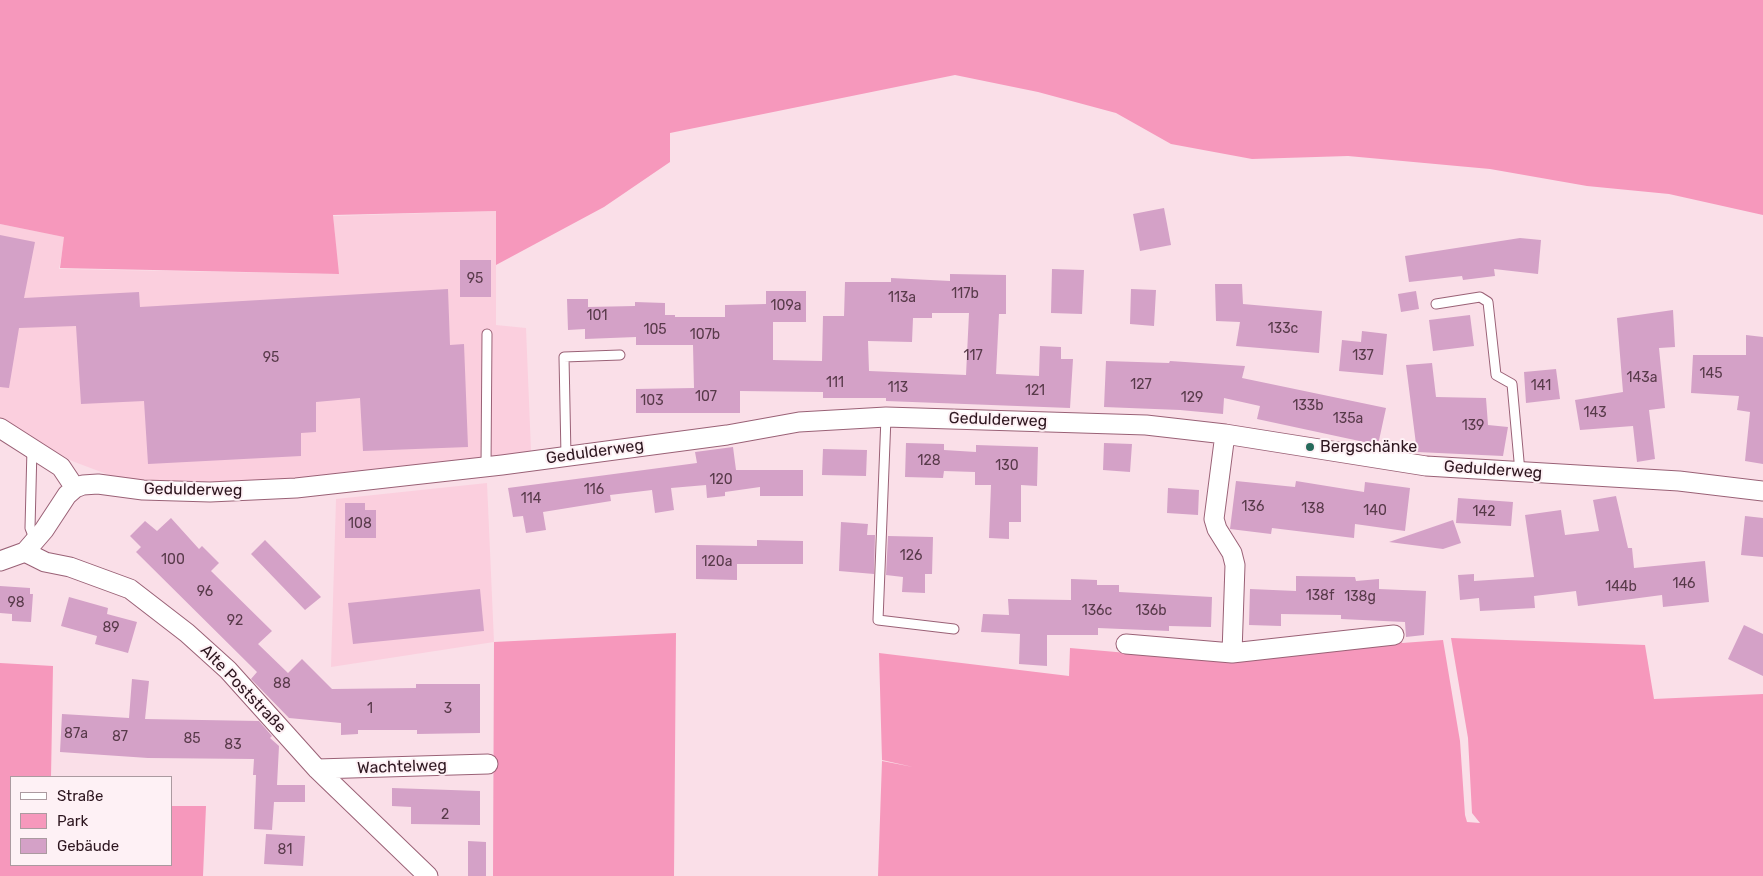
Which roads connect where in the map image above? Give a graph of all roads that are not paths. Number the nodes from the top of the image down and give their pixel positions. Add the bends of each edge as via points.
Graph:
1 (1436, 304) dead end
2 (487, 334) dead end
3 (620, 355) dead end
4 (886, 417) junction
5 (0, 428) edge
6 (1224, 434) junction
7 (32, 448) junction
8 (566, 456) junction
9 (486, 466) junction
10 (1520, 472) junction
11 (75, 488) junction
12 (1763, 491) edge
13 (30, 547) junction
14 (0, 561) edge
15 (954, 629) dead end
16 (1394, 635) dead end
17 (1126, 644) dead end
18 (1232, 652) junction
19 (488, 764) dead end
20 (317, 769) junction
21 (428, 876) edge

1 - 10 lane via 1480,297 1488,302 1496,376 1512,384
2 - 9 lane
3 - 8 lane via 564,357
4 - 6 street, Gedulderweg via 1146,425
4 - 8 street, Gedulderweg via 799,422
4 - 15 lane via 878,620
5 - 7 street
6 - 10 street, Gedulderweg via 1377,460
6 - 18 street via 1214,518 1235,565
7 - 11 street via 61,467
7 - 13 lane
8 - 9 street, Gedulderweg
9 - 11 street, Gedulderweg via 277,489 162,491 98,484
10 - 12 street, Gedulderweg via 1680,481
11 - 13 street
13 - 14 street
13 - 20 street, Alte Poststraße via 45,562 70,567 130,588 228,670
16 - 18 street
17 - 18 street
19 - 20 street, Wachtelweg
20 - 21 street, Alte Poststraße

